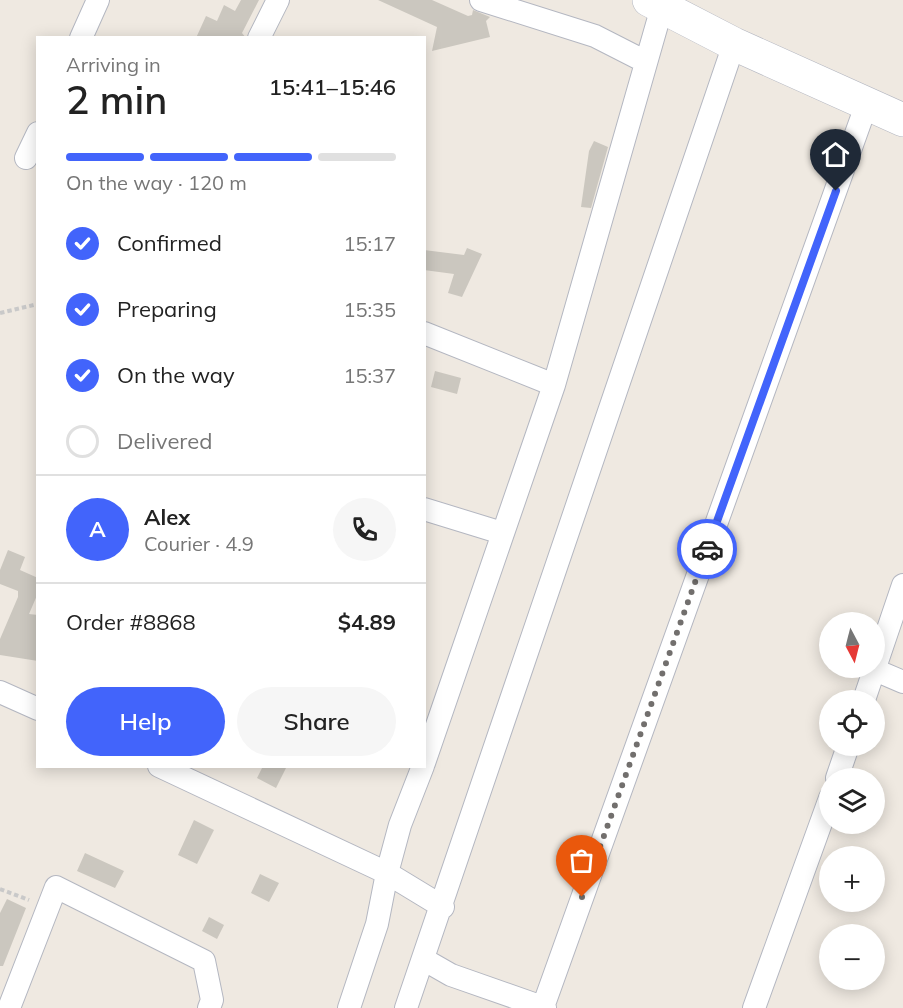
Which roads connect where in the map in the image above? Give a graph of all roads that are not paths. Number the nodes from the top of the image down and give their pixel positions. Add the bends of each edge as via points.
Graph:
1 (98, 0) edge
2 (279, 0) edge
3 (481, 0) edge
4 (655, 4) edge
5 (82, 36) edge
6 (260, 36) edge
7 (734, 44) junction
8 (646, 62) junction
9 (867, 103) junction
10 (903, 120) edge
11 (36, 137) edge
12 (26, 158) dead end
13 (426, 334) edge
14 (554, 386) junction
15 (426, 510) edge
16 (502, 533) junction
17 (903, 585) edge
18 (885, 640) edge
19 (885, 674) edge
20 (903, 682) edge
21 (0, 692) edge
22 (36, 708) edge
23 (426, 759) edge
24 (163, 768) edge
25 (423, 768) edge
26 (819, 828) edge
27 (387, 873) junction
28 (443, 907) junction
29 (423, 959) junction
30 (544, 1007) edge
31 (9, 1008) edge
32 (209, 1008) edge
33 (349, 1008) edge
34 (406, 1008) edge
35 (754, 1008) edge

1 - 5 street
2 - 6 street
3 - 8 street via 595,36
4 - 7 main road
4 - 8 street
7 - 9 main road
7 - 28 street
8 - 14 street
9 - 10 main road
9 - 30 street
11 - 12 street
13 - 14 street
14 - 16 street
15 - 16 street
16 - 23 street
17 - 18 street
19 - 20 street
21 - 22 street
24 - 27 street
25 - 27 street via 400,825
26 - 35 street
27 - 28 street
27 - 33 street via 376,924
28 - 29 street
29 - 30 street via 451,975
29 - 34 street
31 - 32 street via 56,887 204,961 212,1000

